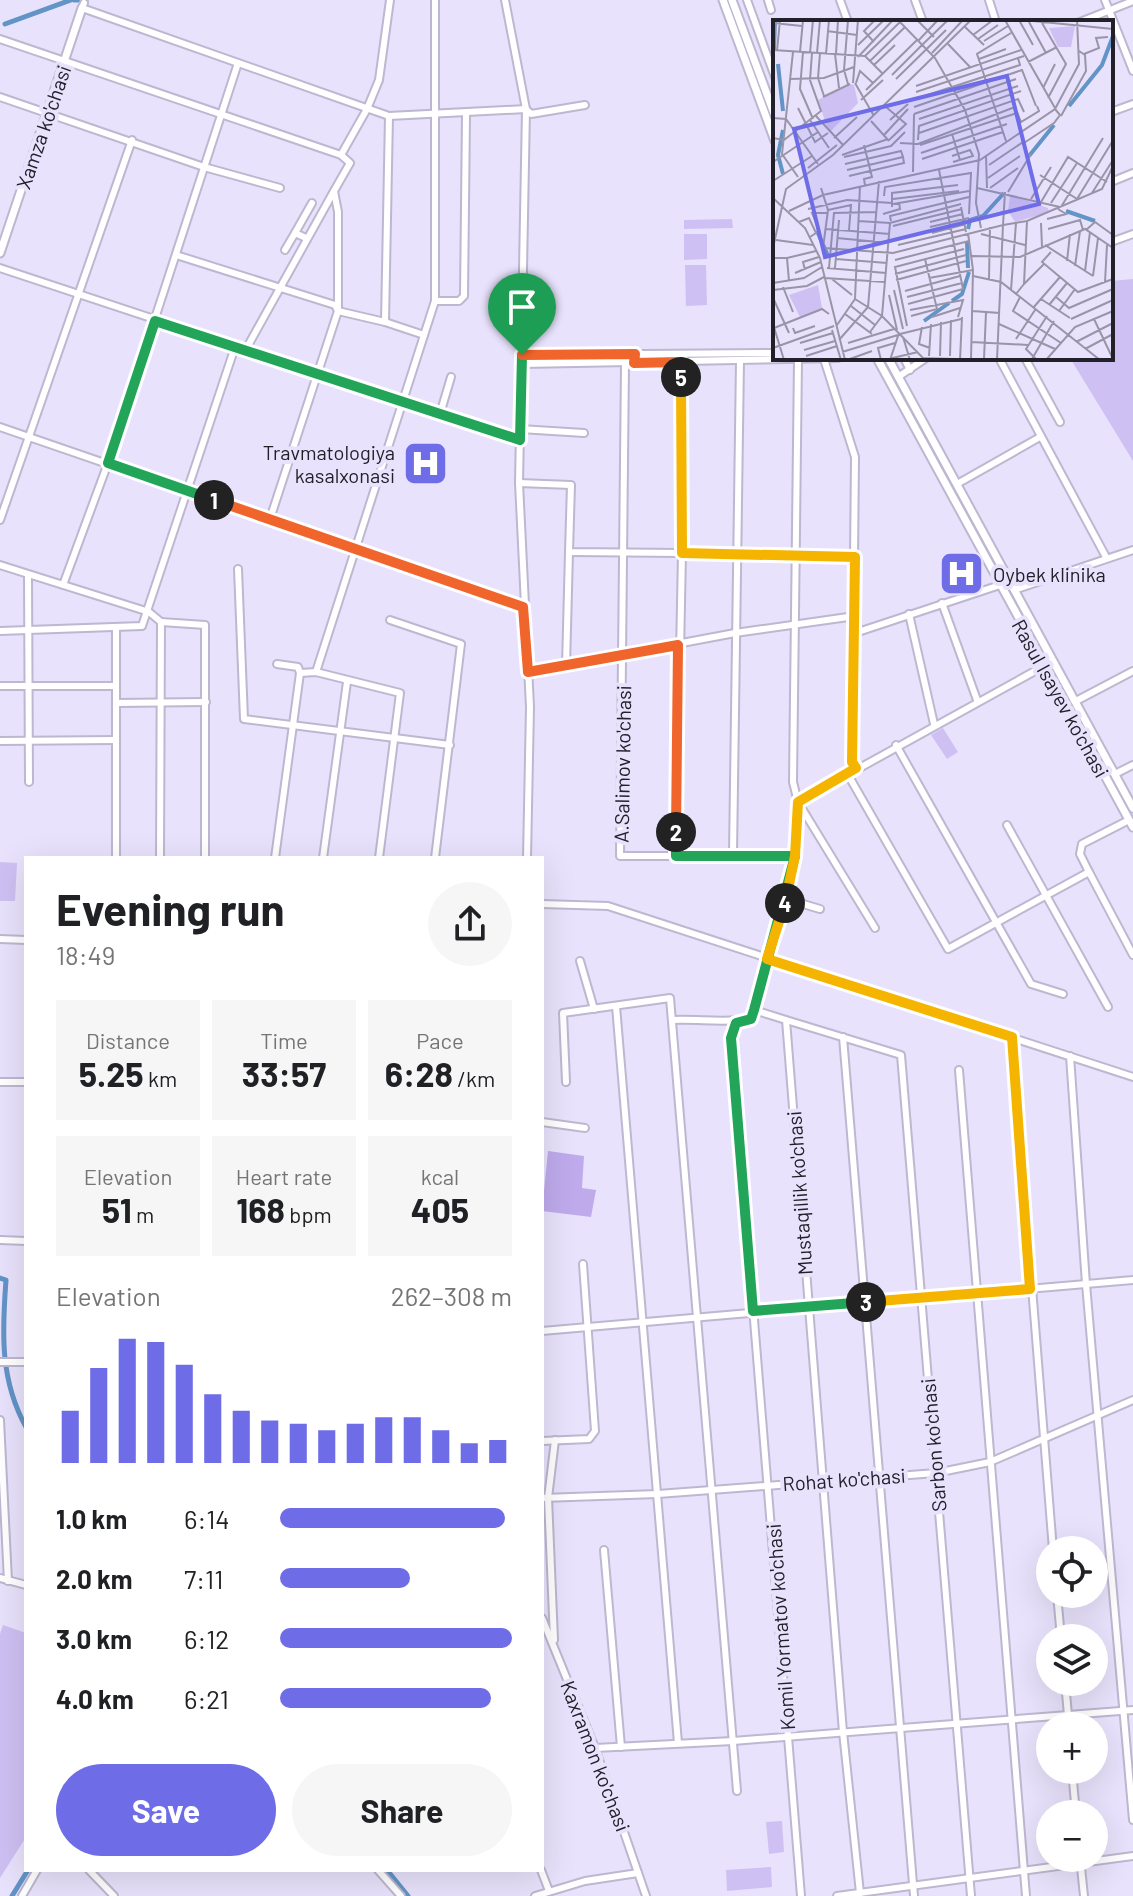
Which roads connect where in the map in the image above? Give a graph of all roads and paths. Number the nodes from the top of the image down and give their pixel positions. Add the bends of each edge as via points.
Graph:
1 (390, 0) edge
2 (435, 0) edge
3 (505, 0) edge
4 (723, 0) edge
5 (732, 0) edge
6 (747, 0) edge
7 (768, 0) edge
8 (840, 0) edge
9 (915, 0) edge
10 (989, 0) edge
11 (1105, 0) edge
12 (1133, 1) edge
13 (83, 4) edge
14 (771, 10) dead end
15 (1109, 10) junction
16 (847, 20) edge
17 (922, 20) edge
18 (995, 20) edge
19 (1085, 20) edge
20 (1113, 20) edge
21 (1113, 20) edge
22 (0, 39) edge
23 (65, 60) junction
24 (238, 63) junction
25 (1133, 71) edge
26 (773, 72) edge
27 (0, 97) edge
28 (1133, 104) edge
29 (585, 105) dead end
30 (367, 109) junction
31 (526, 109) junction
32 (773, 111) edge
33 (1113, 111) edge
34 (48, 112) junction
35 (221, 114) junction
36 (435, 115) junction
37 (466, 115) junction
38 (389, 116) junction
39 (773, 136) edge
40 (132, 140) junction
41 (341, 155) junction
42 (204, 167) junction
43 (1133, 173) edge
44 (1113, 181) edge
45 (280, 188) dead end
46 (334, 191) junction
47 (312, 203) dead end
48 (295, 233) junction
49 (1133, 234) edge
50 (306, 238) junction
51 (1113, 241) edge
52 (285, 250) dead end
53 (0, 253) edge
54 (176, 255) junction
55 (0, 268) edge
56 (277, 289) junction
57 (77, 294) junction
58 (435, 301) junction
59 (338, 311) junction
60 (155, 321) junction
61 (385, 322) junction
62 (424, 335) junction
63 (235, 347) junction
64 (245, 351) junction
65 (773, 353) edge
66 (635, 354) junction
67 (522, 355) junction
68 (798, 360) edge
69 (823, 360) edge
70 (878, 360) edge
71 (889, 360) edge
72 (905, 360) edge
73 (923, 360) edge
74 (1000, 360) edge
75 (1026, 360) edge
76 (740, 361) junction
77 (681, 362) junction
78 (625, 363) junction
79 (634, 363) junction
80 (522, 364) junction
81 (910, 370) junction
82 (319, 374) junction
83 (451, 377) dead end
84 (898, 377) junction
85 (402, 401) junction
86 (440, 414) junction
87 (1060, 422) dead end
88 (0, 427) edge
89 (520, 429) junction
90 (584, 433) dead end
91 (29, 437) junction
92 (1040, 437) junction
93 (520, 440) junction
94 (108, 463) junction
95 (519, 483) junction
96 (957, 484) junction
97 (187, 490) junction
98 (270, 519) junction
99 (0, 520) edge
100 (357, 548) junction
101 (1133, 550) edge
102 (569, 552) junction
103 (624, 552) junction
104 (682, 553) junction
105 (737, 555) junction
106 (795, 556) junction
107 (855, 557) junction
108 (1106, 557) junction
109 (0, 565) edge
110 (238, 569) dead end
111 (28, 576) junction
112 (63, 585) junction
113 (1000, 585) junction
114 (1014, 590) junction
115 (942, 603) junction
116 (523, 607) junction
117 (149, 612) junction
118 (909, 614) junction
119 (855, 616) junction
120 (390, 620) dead end
121 (161, 622) junction
122 (795, 624) junction
123 (116, 629) junction
124 (27, 630) junction
125 (0, 631) edge
126 (735, 633) junction
127 (855, 633) junction
128 (678, 645) junction
129 (624, 656) junction
130 (277, 664) dead end
131 (566, 666) junction
132 (1044, 666) junction
133 (1133, 671) edge
134 (316, 672) junction
135 (528, 672) junction
136 (300, 673) junction
137 (347, 682) junction
138 (0, 686) edge
139 (26, 686) junction
140 (116, 686) junction
141 (977, 700) junction
142 (1076, 701) junction
143 (160, 702) junction
144 (206, 702) junction
145 (116, 703) junction
146 (934, 724) junction
147 (293, 725) junction
148 (339, 732) junction
149 (394, 739) junction
150 (28, 740) junction
151 (116, 740) junction
152 (0, 741) edge
153 (450, 745) junction
154 (896, 745) junction
155 (1133, 765) edge
156 (856, 768) junction
157 (847, 773) junction
158 (1115, 774) junction
159 (1105, 779) junction
160 (29, 782) dead end
161 (798, 802) junction
162 (1133, 808) edge
163 (1131, 824) edge
164 (1007, 825) dead end
165 (733, 854) junction
166 (116, 856) edge
167 (160, 856) edge
168 (205, 856) edge
169 (275, 856) edge
170 (323, 856) edge
171 (379, 856) edge
172 (435, 856) edge
173 (527, 856) edge
174 (676, 856) junction
175 (795, 856) junction
176 (1089, 872) junction
177 (1046, 896) junction
178 (786, 899) junction
179 (544, 904) edge
180 (820, 909) dead end
181 (996, 924) junction
182 (875, 928) dead end
183 (0, 939) edge
184 (24, 940) edge
185 (1133, 955) edge
186 (767, 959) junction
187 (580, 961) dead end
188 (1063, 994) dead end
189 (616, 1006) junction
190 (1108, 1007) dead end
191 (594, 1009) junction
192 (754, 1010) junction
193 (673, 1020) junction
194 (786, 1020) junction
195 (736, 1023) junction
196 (843, 1037) junction
197 (1012, 1037) junction
198 (1070, 1056) junction
199 (959, 1070) dead end
200 (1133, 1077) edge
201 (0, 1082) edge
202 (24, 1082) edge
203 (566, 1082) dead end
204 (1133, 1085) edge
205 (544, 1122) edge
206 (585, 1128) dead end
207 (0, 1240) edge
208 (24, 1241) edge
209 (583, 1264) dead end
210 (1133, 1280) edge
211 (1086, 1284) junction
212 (1030, 1289) junction
213 (975, 1292) junction
214 (920, 1296) junction
215 (864, 1302) junction
216 (808, 1307) junction
217 (753, 1311) junction
218 (698, 1316) junction
219 (644, 1321) junction
220 (587, 1326) junction
221 (544, 1331) edge
222 (0, 1362) edge
223 (24, 1362) edge
224 (1133, 1400) edge
225 (1098, 1414) junction
226 (0, 1420) edge
227 (555, 1440) junction
228 (1044, 1440) junction
229 (544, 1441) edge
230 (990, 1462) junction
231 (936, 1473) junction
232 (879, 1476) junction
233 (823, 1480) junction
234 (769, 1484) junction
235 (713, 1488) junction
236 (658, 1494) junction
237 (545, 1498) edge
238 (1052, 1536) edge
239 (604, 1550) dead end
240 (0, 1578) edge
241 (8, 1581) junction
242 (24, 1585) edge
243 (544, 1623) edge
244 (554, 1648) junction
245 (1124, 1710) junction
246 (1133, 1710) edge
247 (1102, 1712) edge
248 (1036, 1717) edge
249 (1011, 1719) junction
250 (956, 1723) junction
251 (899, 1728) junction
252 (843, 1732) junction
253 (788, 1736) junction
254 (733, 1741) junction
255 (678, 1743) junction
256 (621, 1747) junction
257 (595, 1748) junction
258 (737, 1791) dead end
259 (1133, 1820) edge
260 (1133, 1856) edge
261 (1108, 1858) edge
262 (1036, 1869) edge
263 (36, 1872) edge
264 (91, 1872) edge
265 (380, 1872) edge
266 (542, 1872) edge
267 (1024, 1872) junction
268 (1081, 1872) edge
269 (638, 1873) junction
270 (970, 1879) junction
271 (914, 1887) junction
272 (549, 1891) junction
273 (860, 1893) junction
274 (539, 1895) edge
275 (22, 1896) edge
276 (114, 1896) edge
277 (401, 1896) edge
278 (646, 1896) edge
279 (801, 1896) edge
280 (837, 1896) edge
281 (914, 1896) edge
282 (971, 1896) edge
283 (1026, 1896) edge
284 (1084, 1896) edge

1 - 30 street via 379,80
2 - 36 street
3 - 31 street
4 - 39 main road
5 - 32 main road
6 - 26 street
7 - 14 street
8 - 16 street
9 - 17 street
10 - 18 street
11 - 15 street
12 - 15 street
13 - 23 main road, Xamza ko'chasi
13 - 24 street
15 - 19 street
15 - 20 street
21 - 25 street
22 - 23 street
23 - 34 main road, Xamza ko'chasi
23 - 35 street
24 - 30 street
24 - 35 street
27 - 34 street
28 - 33 street
29 - 31 street via 531,114
30 - 38 street
30 - 41 street
31 - 37 street
31 - 67 street
34 - 40 street
34 - 53 main road, Xamza ko'chasi
35 - 41 street
35 - 42 street
36 - 37 street
36 - 38 street
36 - 58 street
37 - 58 street via 464,296 459,301
38 - 61 street
40 - 42 street
40 - 57 street
41 - 46 street via 350,163
42 - 45 street
42 - 54 street
43 - 44 street
46 - 50 street
46 - 59 street
47 - 48 street
48 - 50 street
48 - 52 street
49 - 51 street
50 - 56 street
54 - 56 street
54 - 60 street
55 - 57 street
56 - 59 street via 335,305
56 - 64 street
57 - 60 street
57 - 91 street
58 - 62 street
59 - 61 street
59 - 82 street
60 - 63 street
60 - 94 street
61 - 62 street
62 - 85 street
63 - 64 street
63 - 97 street
64 - 82 street
65 - 66 street
66 - 67 street
66 - 79 street
67 - 80 street
68 - 76 street
68 - 106 street
69 - 107 street via 855,457
70 - 113 main road, Rasul Isayev ko'chasi
71 - 84 main road, Rasul Isayev ko'chasi
72 - 81 street
73 - 81 street
74 - 92 street
75 - 87 street
76 - 77 street
76 - 105 street
77 - 79 street
77 - 104 street
78 - 79 street
78 - 80 street
78 - 103 street, A.Salimov ko'chasi
80 - 89 street
81 - 84 street
82 - 85 street
82 - 98 street
83 - 86 street
84 - 96 main road, Rasul Isayev ko'chasi
85 - 86 street
85 - 100 street
86 - 93 street
88 - 91 street
89 - 90 street
89 - 93 street
91 - 94 street
91 - 99 street
92 - 96 street
92 - 108 street
93 - 95 street
94 - 97 street
94 - 112 street
95 - 102 street via 571,485
95 - 116 street
96 - 114 main road, Rasul Isayev ko'chasi
97 - 98 street
97 - 117 street
98 - 100 street
100 - 116 street
100 - 134 street
101 - 108 street
102 - 103 street
102 - 131 street
103 - 104 street
103 - 129 street, A.Salimov ko'chasi
104 - 105 street
104 - 128 street
105 - 106 street
105 - 126 street
106 - 107 street
106 - 122 street
107 - 119 street
108 - 114 street
109 - 111 street
110 - 147 street via 244,719
111 - 112 street
111 - 124 street
112 - 117 street
113 - 115 street
113 - 132 main road, Rasul Isayev ko'chasi
114 - 142 main road, Rasul Isayev ko'chasi
115 - 118 street
115 - 141 street
116 - 135 street
117 - 121 street
117 - 123 street via 142,626
118 - 127 street
118 - 146 street
119 - 122 street
119 - 127 street
120 - 153 street via 461,644
121 - 143 street
121 - 144 street via 205,625
122 - 126 street
122 - 161 street via 793,782
123 - 124 street
123 - 140 street
124 - 125 street
124 - 139 street
126 - 128 street
126 - 165 street
127 - 156 street
128 - 129 street
128 - 174 street
129 - 131 street
129 - 174 street, A.Salimov ko'chasi via 620,856
130 - 136 street via 298,667
131 - 135 street
132 - 141 street
132 - 159 main road, Rasul Isayev ko'chasi
133 - 142 street
134 - 136 street
134 - 137 street
135 - 173 street
136 - 147 street
137 - 148 street
137 - 149 street via 400,693
138 - 139 street
139 - 140 street
139 - 150 street
140 - 145 street
141 - 146 street
142 - 158 main road, Rasul Isayev ko'chasi
143 - 144 street
143 - 145 street
143 - 167 street
144 - 168 street
145 - 151 street
146 - 154 street
147 - 148 street
147 - 169 street
148 - 149 street
148 - 170 street
149 - 153 street
149 - 171 street
150 - 151 street
150 - 152 street
150 - 160 street
151 - 166 street
153 - 172 street
154 - 156 street
154 - 181 street
155 - 158 street
156 - 157 street
157 - 161 street
157 - 181 street via 944,946 950,949
158 - 159 main road
158 - 162 main road, Rasul Isayev ko'chasi
159 - 163 main road, Rasul Isayev ko'chasi
161 - 175 street
161 - 182 street
163 - 176 street via 1082,844 1080,854
164 - 177 street
165 - 174 street
165 - 175 street
175 - 178 street
176 - 177 street
176 - 185 street
177 - 181 street
177 - 190 street
178 - 180 street
178 - 186 street
179 - 186 street via 608,906
181 - 188 street via 1031,984
183 - 184 street
186 - 192 street
186 - 197 street
187 - 191 street
189 - 191 street
189 - 193 street via 670,998
189 - 219 street
191 - 203 street via 563,1013
192 - 194 street
192 - 195 street via 751,1019
193 - 195 street via 721,1018
193 - 218 street
194 - 196 street, Sarbon ko'chasi
194 - 216 street, Mustaqillik ko'chasi
195 - 217 street, Komil Yormatov ko'chasi via 731,1038
196 - 214 street, Sarbon ko'chasi via 901,1055
196 - 215 street
197 - 198 street
197 - 212 street
198 - 200 street
198 - 211 street
199 - 213 street
200 - 204 street
201 - 202 street
205 - 206 street
207 - 208 street
209 - 220 street
210 - 211 street
211 - 212 street
211 - 225 street
212 - 213 street
212 - 228 street
213 - 214 street
213 - 230 street
214 - 215 street
214 - 231 street, Sarbon ko'chasi
215 - 216 street
215 - 232 street
216 - 217 street
216 - 233 street, Mustaqillik ko'chasi
217 - 218 street
217 - 234 street, Komil Yormatov ko'chasi
218 - 219 street
218 - 235 street
219 - 220 street
219 - 236 street
220 - 221 street
220 - 227 street via 595,1431 589,1439
222 - 223 street
224 - 225 street, Rohat ko'chasi
225 - 228 street, Rohat ko'chasi
225 - 245 street
226 - 241 street
227 - 229 street
227 - 237 street
228 - 230 street, Rohat ko'chasi
228 - 238 street
230 - 231 street, Rohat ko'chasi
230 - 249 street
231 - 232 street, Rohat ko'chasi
231 - 250 street, Sarbon ko'chasi
232 - 233 street, Rohat ko'chasi
232 - 251 street
233 - 234 street, Rohat ko'chasi
233 - 252 street, Mustaqillik ko'chasi
234 - 235 street, Rohat ko'chasi
234 - 253 street, Komil Yormatov ko'chasi
235 - 236 street, Rohat ko'chasi
235 - 254 street
236 - 237 street, Rohat ko'chasi
236 - 255 street
237 - 244 street
239 - 256 street
240 - 241 street
241 - 242 street
243 - 244 street, Kaxramon ko'chasi
244 - 257 street, Kaxramon ko'chasi
245 - 246 street
245 - 247 street
245 - 259 street
248 - 249 street
249 - 250 street
249 - 267 street
250 - 251 street
250 - 270 street, Sarbon ko'chasi
251 - 252 street
251 - 271 street
252 - 253 street
252 - 273 street, Mustaqillik ko'chasi
253 - 254 street
253 - 279 street, Komil Yormatov ko'chasi
254 - 255 street
254 - 258 street
255 - 256 street
256 - 257 street
257 - 269 street, Kaxramon ko'chasi
260 - 261 street
262 - 267 street
263 - 275 street
264 - 276 street
265 - 277 street
266 - 272 street
267 - 270 street
267 - 283 street
268 - 284 street
269 - 272 street
269 - 278 street, Kaxramon ko'chasi
270 - 271 street
270 - 282 street, Sarbon ko'chasi
271 - 273 street
271 - 281 street
272 - 274 street
273 - 280 street

